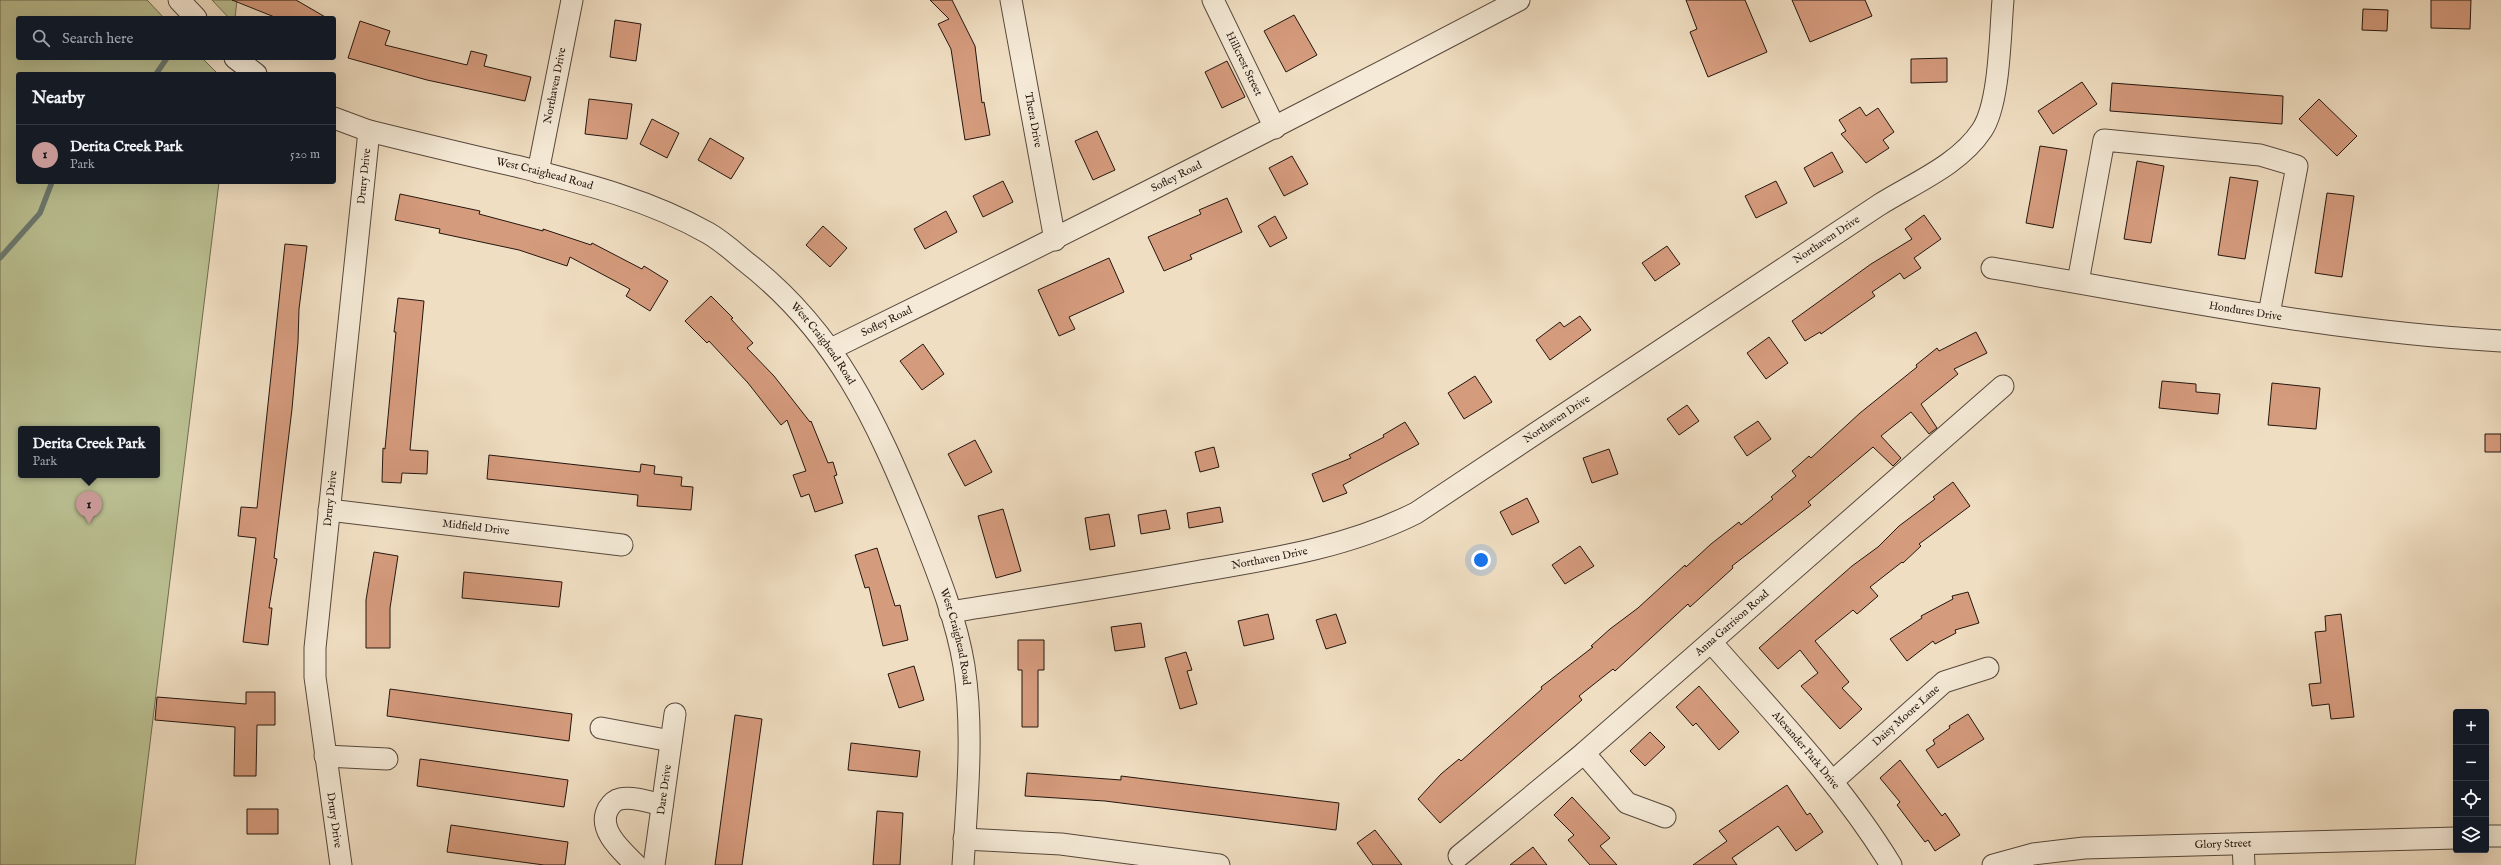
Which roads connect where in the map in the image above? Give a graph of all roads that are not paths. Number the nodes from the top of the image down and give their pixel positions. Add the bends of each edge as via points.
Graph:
1 (179, 0) edge
2 (572, 0) edge
3 (1011, 0) edge
4 (1213, 0) edge
5 (1518, 0) edge
6 (2003, 0) edge
7 (194, 16) edge
8 (238, 60) edge
9 (253, 72) edge
10 (336, 119) edge
11 (1275, 128) junction
12 (369, 131) junction
13 (538, 172) junction
14 (1055, 240) junction
15 (1992, 268) dead end
16 (2078, 282) junction
17 (2269, 314) junction
18 (2501, 341) edge
19 (831, 349) junction
20 (2003, 386) dead end
21 (329, 510) junction
22 (622, 545) dead end
23 (950, 612) junction
24 (1711, 642) junction
25 (1988, 668) dead end
26 (675, 714) dead end
27 (600, 728) dead end
28 (671, 740) junction
29 (1584, 753) junction
30 (325, 756) junction
31 (387, 758) dead end
32 (1833, 781) junction
33 (662, 805) junction
34 (1664, 817) dead end
35 (2489, 836) edge
36 (2501, 836) edge
37 (2453, 838) edge
38 (964, 839) junction
39 (2243, 844) junction
40 (1459, 856) dead end
41 (341, 865) edge
42 (636, 865) edge
43 (654, 865) edge
44 (962, 865) edge
45 (1220, 865) edge
46 (1891, 865) edge
47 (1993, 865) edge
48 (2244, 865) edge

1 - 7 street
2 - 13 street, Northaven Drive
3 - 14 street, Thera Drive
4 - 11 street, Hillcrest Street
5 - 11 street, Sofley Road
6 - 23 street, Northaven Drive via 1995,86 1989,115 1983,128 1969,146 1954,159 1879,205 1416,513 1383,530 1313,551
8 - 9 street
10 - 12 street, West Craighead Road
11 - 14 street, Sofley Road
12 - 13 street, West Craighead Road
12 - 21 street, Drury Drive
13 - 19 street, West Craighead Road via 595,186 651,206 712,235 772,282 803,313
14 - 19 street, Sofley Road
15 - 16 street, Hondures Drive
16 - 17 street, Hondures Drive
16 - 17 street via 2104,140 2260,155 2297,166
17 - 18 street, Hondures Drive via 2368,330 2438,338
19 - 23 street, West Craighead Road via 851,379 898,475 931,556
20 - 24 street, Anna Garrison Road
21 - 22 street, Midfield Drive
21 - 30 street, Drury Drive via 314,677
23 - 38 street, West Craighead Road via 964,666 966,695 968,787
24 - 29 street, Anna Garrison Road
24 - 32 street, Alexander Park Drive
25 - 32 street, Daisy Moore Lane via 1944,682
26 - 28 street, Dare Drive
27 - 28 street
28 - 33 street, Dare Drive
29 - 34 street via 1627,803
29 - 40 street, Anna Garrison Road
30 - 31 street
30 - 41 street, Drury Drive
32 - 46 street, Alexander Park Drive via 1870,831
33 - 42 street via 618,799 610,805 605,815 607,830 615,844
33 - 43 street, Dare Drive
35 - 36 street
37 - 39 street, Glory Street
38 - 44 street, West Craighead Road
38 - 45 street via 1061,844
39 - 47 street, Glory Street via 2084,848 2033,854
39 - 48 street

